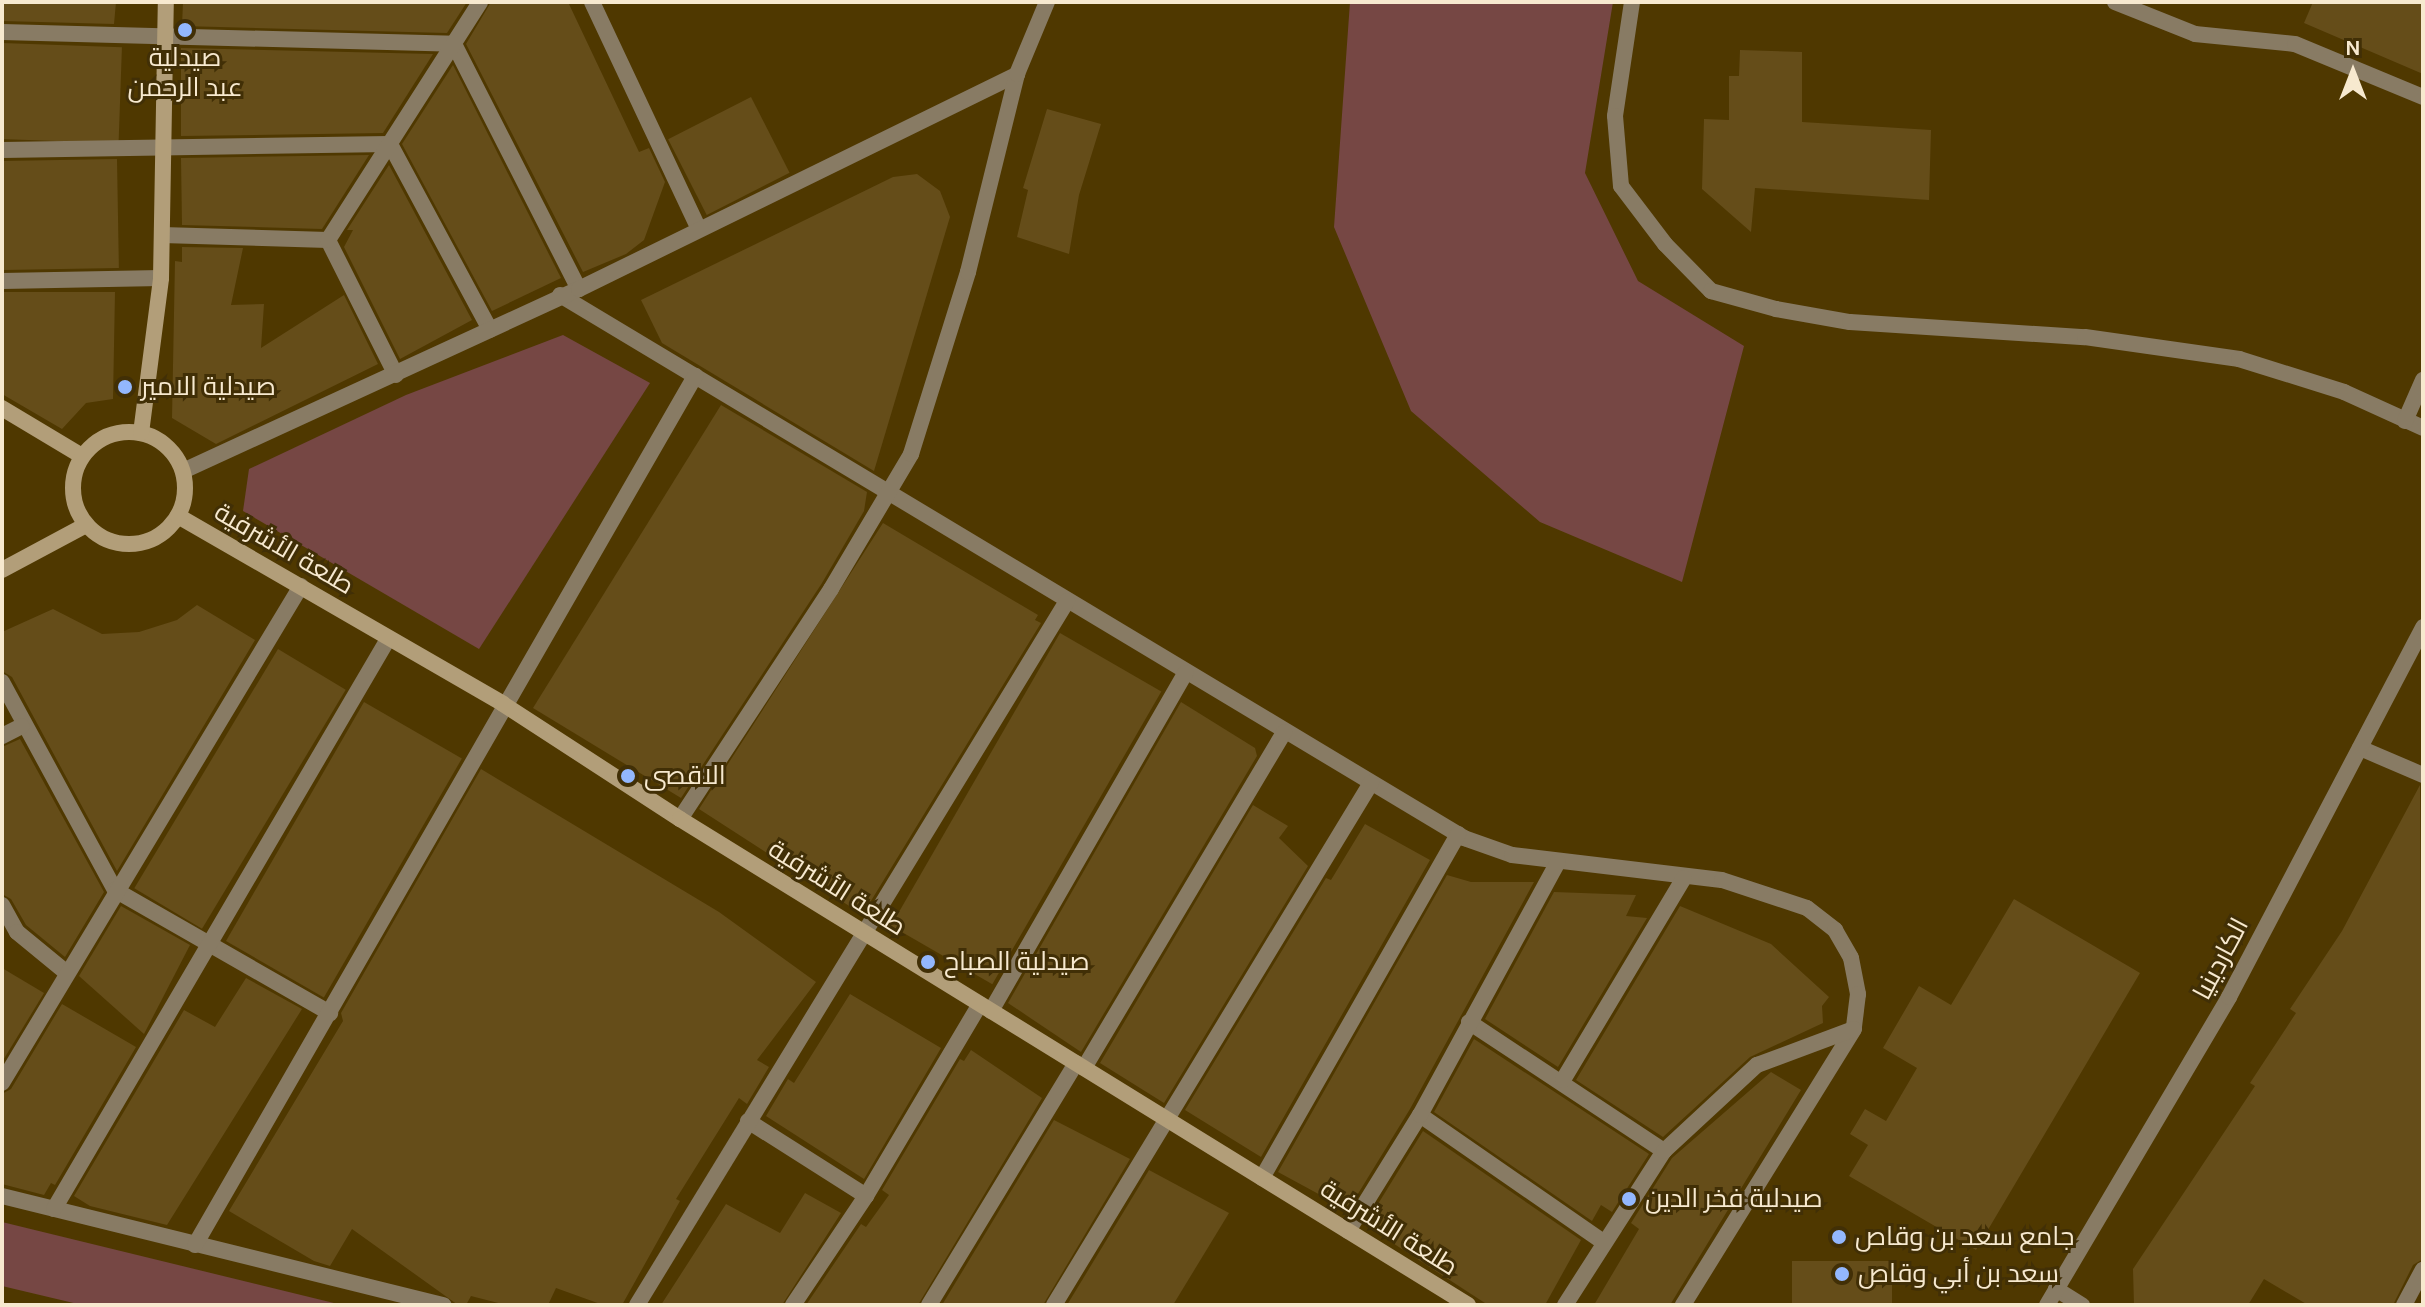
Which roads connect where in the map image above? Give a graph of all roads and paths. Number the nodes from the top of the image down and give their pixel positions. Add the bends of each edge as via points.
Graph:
1 (166, 2) edge
2 (480, 2) edge
3 (592, 2) edge
4 (1047, 2) edge
5 (1632, 2) edge
6 (2115, 2) edge
7 (2, 32) edge
8 (166, 36) junction
9 (454, 44) junction
10 (1017, 74) junction
11 (2423, 97) edge
12 (390, 144) junction
13 (2, 150) edge
14 (163, 150) junction
15 (699, 229) junction
16 (162, 235) junction
17 (328, 240) junction
18 (161, 278) junction
19 (2, 281) edge
20 (579, 289) junction
21 (560, 295) junction
22 (490, 330) junction
23 (396, 375) junction
24 (695, 376) junction
25 (2423, 380) edge
26 (2, 408) edge
27 (2405, 421) junction
28 (2423, 428) edge
29 (141, 433) junction
30 (82, 456) junction
31 (183, 471) junction
32 (889, 492) junction
33 (178, 516) junction
34 (86, 525) junction
35 (2, 570) edge
36 (301, 586) junction
37 (1067, 601) junction
38 (2423, 627) edge
39 (388, 639) junction
40 (1185, 673) junction
41 (2, 682) edge
42 (503, 704) junction
43 (22, 726) junction
44 (1284, 732) junction
45 (2, 736) edge
46 (2360, 748) junction
47 (2423, 775) edge
48 (1371, 783) junction
49 (680, 819) junction
50 (1458, 834) junction
51 (1558, 862) junction
52 (1684, 878) junction
53 (115, 890) junction
54 (2, 905) edge
55 (863, 932) junction
56 (9, 936) edge
57 (209, 946) junction
58 (67, 973) junction
59 (986, 1008) junction
60 (330, 1013) junction
61 (1469, 1022) junction
62 (1854, 1029) junction
63 (1080, 1066) junction
64 (1563, 1080) junction
65 (2, 1083) edge
66 (1420, 1115) junction
67 (748, 1121) junction
68 (1170, 1121) junction
69 (1664, 1151) junction
70 (1262, 1178) junction
71 (2, 1196) edge
72 (866, 1196) junction
73 (54, 1209) junction
74 (1348, 1231) junction
75 (1602, 1241) junction
76 (195, 1245) junction
77 (2423, 1270) edge
78 (2056, 1289) junction
79 (444, 1305) edge
80 (637, 1305) edge
81 (793, 1305) edge
82 (929, 1305) edge
83 (1054, 1305) edge
84 (1468, 1305) edge
85 (1565, 1305) edge
86 (1683, 1305) edge
87 (2047, 1305) edge
88 (2082, 1305) edge
89 (2404, 1305) edge

1 - 8 main road
2 - 9 street
3 - 15 street
4 - 10 street
5 - 27 street via 1615,116 1621,186 1665,244 1711,291 1850,322 2085,337 2239,359 2344,392
6 - 11 street via 2195,34 2295,44
7 - 8 street
8 - 9 street
8 - 14 main road
9 - 12 street
9 - 20 street
10 - 15 street
10 - 32 street via 963,287 911,454
12 - 14 street
12 - 17 street
12 - 22 street
13 - 14 street
14 - 16 main road
15 - 20 street
16 - 17 street
16 - 18 main road
17 - 23 street
18 - 19 street
18 - 29 main road
20 - 21 street
21 - 22 street
21 - 24 street
22 - 23 street
23 - 31 street
24 - 32 street
24 - 42 street
25 - 27 street
26 - 30 main road
27 - 28 street
29 - 30 main road via 108,435
29 - 31 main road via 167,446
30 - 34 main road via 73,499
31 - 33 main road via 186,486
32 - 37 street
32 - 49 street
33 - 34 main road via 152,540 134,544 100,536
33 - 36 main road, طلعة الأشرفية
34 - 35 main road
36 - 39 main road, طلعة الأشرفية
36 - 53 street
37 - 40 street
37 - 55 street
38 - 46 street, الكاردينيا
39 - 42 main road, طلعة الأشرفية
39 - 57 street
40 - 44 street
40 - 59 street
41 - 43 street
42 - 49 main road, طلعة الأشرفية
42 - 60 street
43 - 45 street
43 - 53 street
44 - 48 street
44 - 63 street
46 - 47 street
46 - 78 street, الكاردينيا via 2229,997
48 - 50 street
48 - 68 street
49 - 55 main road, طلعة الأشرفية
50 - 51 street via 1512,855
50 - 70 street
51 - 52 street
51 - 61 street
52 - 62 street via 1722,880 1769,892 1807,908 1835,930 1851,958 1858,994
52 - 64 street
53 - 57 street
53 - 58 street
54 - 56 street
55 - 59 main road, طلعة الأشرفية
55 - 67 street
56 - 58 street
57 - 60 street
57 - 73 street
58 - 65 street
59 - 63 main road, طلعة الأشرفية
59 - 72 street
60 - 76 street
61 - 64 street
61 - 66 street
62 - 69 street via 1757,1065
62 - 86 street
63 - 68 main road, طلعة الأشرفية
63 - 82 street
64 - 69 street
66 - 74 street
66 - 75 street
67 - 72 street
67 - 80 street
68 - 70 main road, طلعة الأشرفية
68 - 83 street
69 - 75 street
70 - 74 main road, طلعة الأشرفية
71 - 73 street
72 - 81 street
73 - 76 street
74 - 84 main road, طلعة الأشرفية
75 - 85 street
76 - 79 street
77 - 89 street
78 - 87 street, الكاردينيا
78 - 88 street

